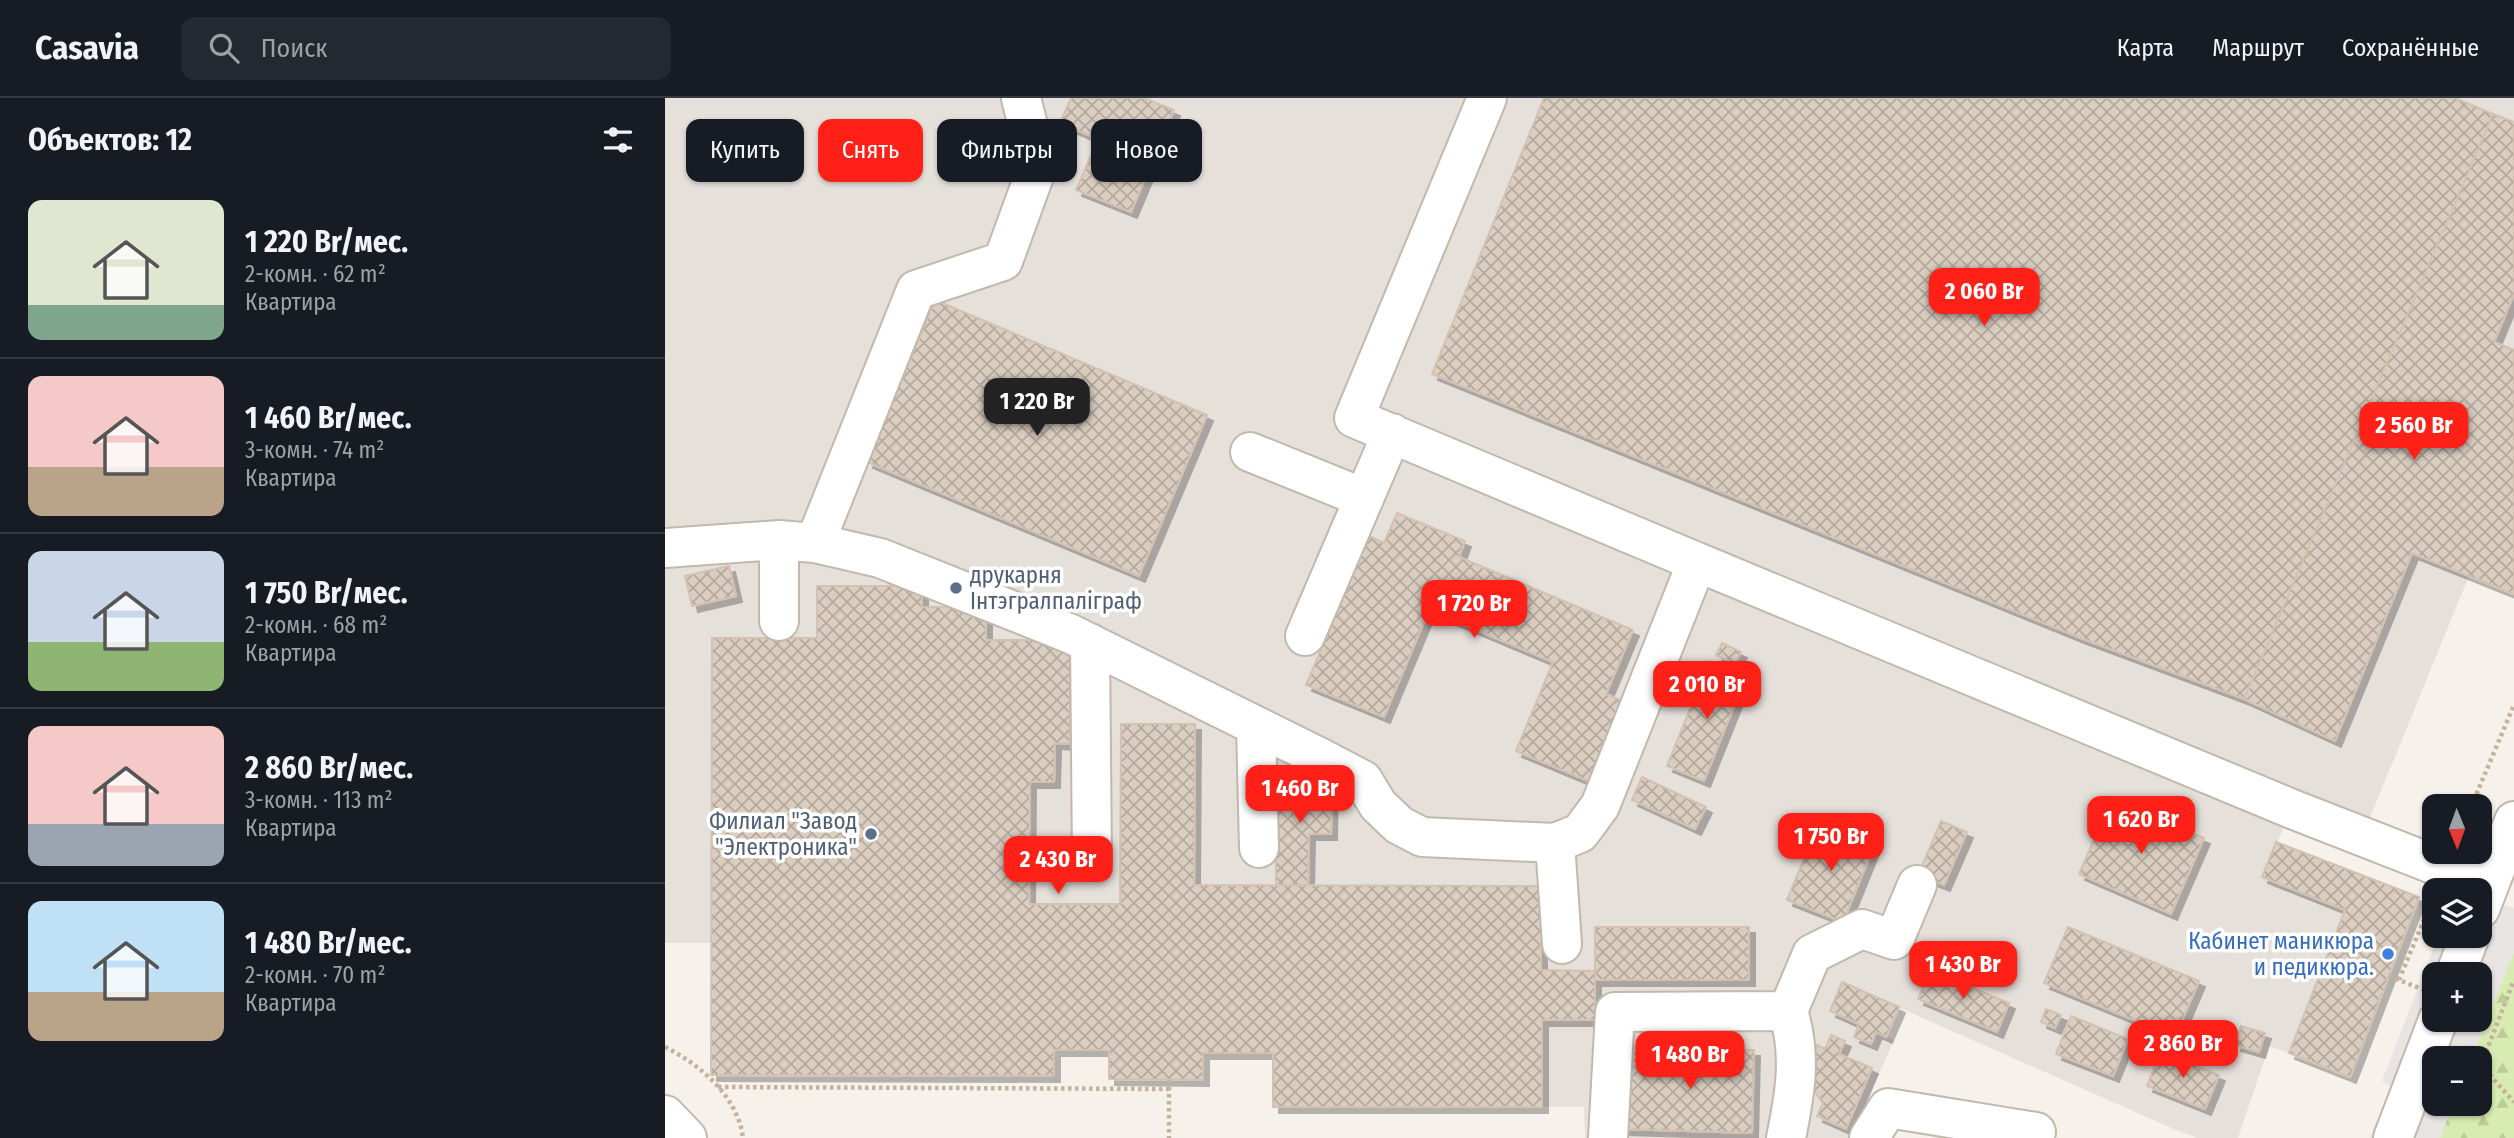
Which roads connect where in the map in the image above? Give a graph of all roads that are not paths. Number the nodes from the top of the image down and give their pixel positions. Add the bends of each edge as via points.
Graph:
1 (1021, 98) edge
2 (1487, 98) edge
3 (1392, 433) junction
4 (1251, 453) dead end
5 (1364, 498) junction
6 (797, 541) junction
7 (665, 548) edge
8 (1697, 562) junction
9 (779, 621) dead end
10 (1305, 636) dead end
11 (1090, 643) junction
12 (1257, 726) junction
13 (2514, 821) edge
14 (1555, 843) junction
15 (1259, 848) dead end
16 (1092, 860) dead end
17 (2439, 878) edge
18 (2492, 878) edge
19 (1917, 884) dead end
20 (1562, 944) dead end
21 (1788, 1011) junction
22 (2428, 1032) edge
23 (665, 1115) edge
24 (2036, 1132) dead end
25 (687, 1138) edge
26 (1608, 1138) edge
27 (1786, 1138) edge
28 (1870, 1138) edge
29 (2393, 1138) edge

1 - 6 lane via 1038,165 1003,261 916,290
2 - 3 lane via 1355,418
3 - 5 lane
3 - 8 lane
4 - 5 lane
5 - 10 lane
6 - 7 lane
6 - 9 lane
6 - 11 lane via 880,558
8 - 14 lane via 1600,806 1580,833
8 - 17 lane via 2292,809
11 - 12 lane
11 - 16 lane
12 - 14 lane via 1363,780 1385,812 1422,837
12 - 15 lane
13 - 18 lane
14 - 20 lane
19 - 21 lane via 1894,940 1862,929 1812,954
21 - 26 lane via 1615,1012
21 - 27 lane via 1798,1072
22 - 29 lane
23 - 25 lane
24 - 28 lane via 1888,1108

